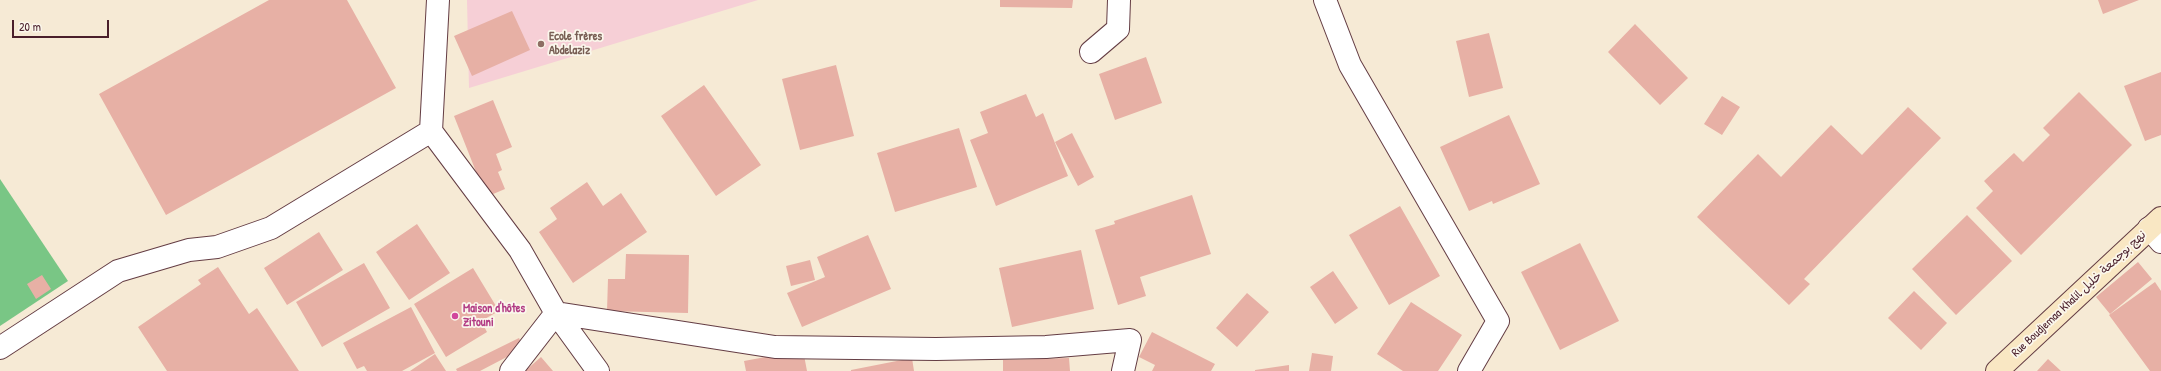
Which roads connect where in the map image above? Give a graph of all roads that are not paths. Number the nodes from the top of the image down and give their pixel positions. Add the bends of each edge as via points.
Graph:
1 (438, 0) edge
2 (1119, 0) edge
3 (1325, 0) edge
4 (1091, 52) dead end
5 (431, 132) junction
6 (2157, 230) edge
7 (556, 313) junction
8 (0, 348) edge
9 (511, 371) edge
10 (598, 371) edge
11 (1123, 371) edge
12 (1469, 371) edge
13 (1997, 371) edge

1 - 5 street
2 - 4 street via 1118,29
3 - 12 street via 1350,65 1498,321
5 - 7 street via 520,250
5 - 8 street via 271,228 216,246 189,250 118,271
6 - 13 street, Rue Boudjemaa Khalil نهج بوجمعة خليل
7 - 9 street
7 - 10 street
7 - 11 street via 775,347 951,349 1046,347 1130,340

